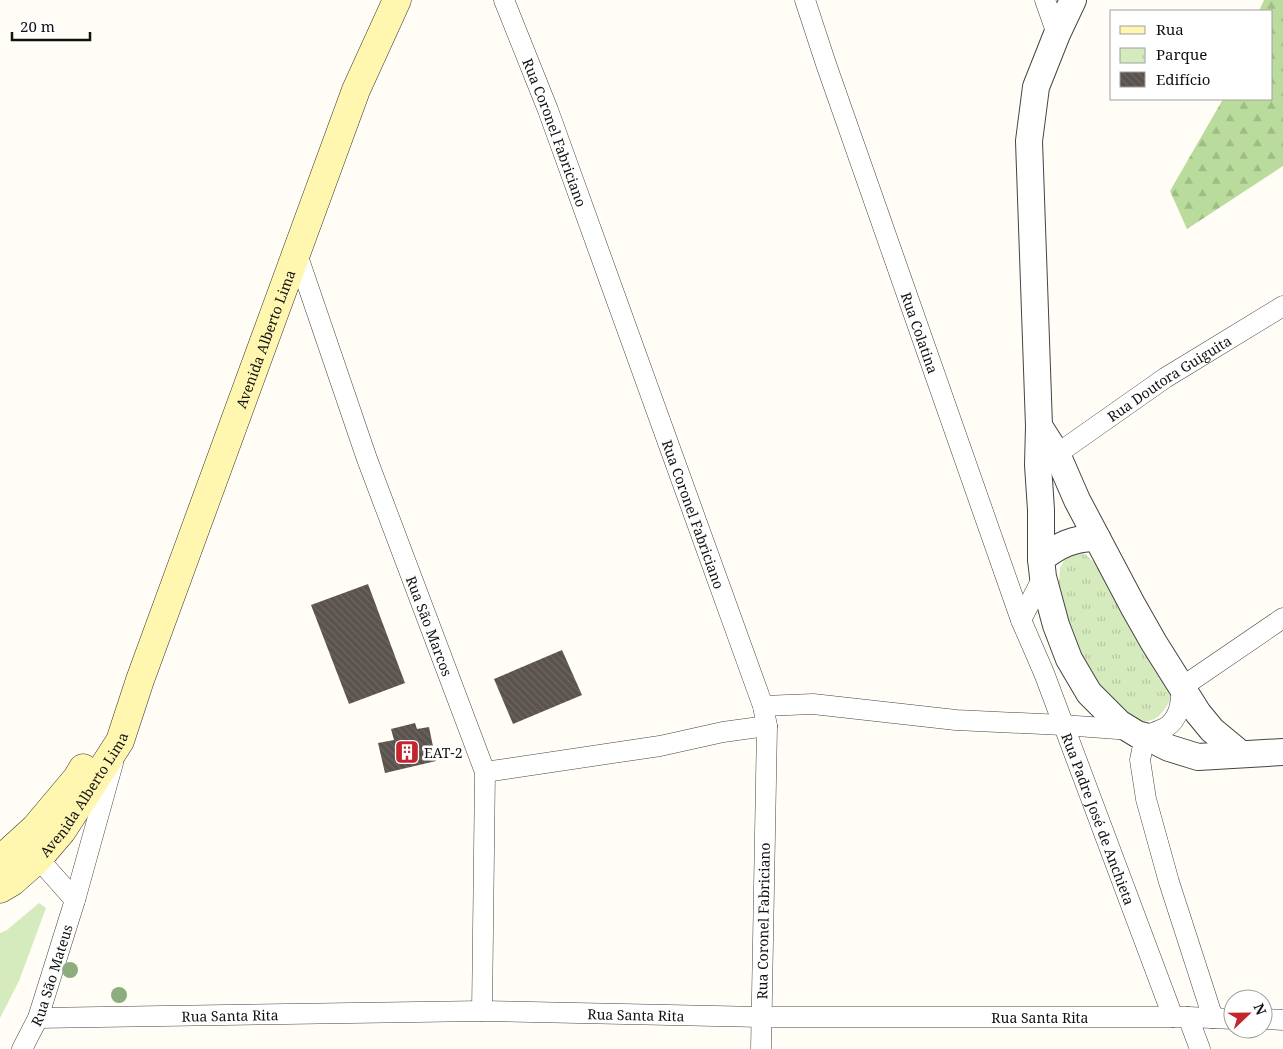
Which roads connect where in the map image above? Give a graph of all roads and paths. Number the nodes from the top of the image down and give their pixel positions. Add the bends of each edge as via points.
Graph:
1 (397, 0) edge
2 (504, 0) edge
3 (805, 0) edge
4 (1045, 0) edge
5 (1074, 0) edge
6 (1057, 34) junction
7 (296, 251) junction
8 (1283, 306) edge
9 (1048, 460) junction
10 (1097, 538) junction
11 (1042, 568) junction
12 (1283, 618) edge
13 (1022, 620) junction
14 (140, 680) junction
15 (1182, 687) junction
16 (763, 706) junction
17 (1063, 725) junction
18 (767, 726) junction
19 (1138, 733) junction
20 (120, 741) junction
21 (1283, 752) edge
22 (1241, 754) junction
23 (485, 772) junction
24 (19, 854) edge
25 (0, 889) edge
26 (75, 900) junction
27 (482, 1011) junction
28 (762, 1017) junction
29 (1180, 1017) junction
30 (38, 1018) junction
31 (1213, 1018) junction
32 (1223, 1018) edge
33 (22, 1049) edge
34 (761, 1049) edge
35 (1200, 1049) edge

1 - 7 main road, Avenida Alberto Lima via 356,90
2 - 16 street, Rua Coronel Fabriciano via 548,110
3 - 13 street, Rua Colatina
4 - 6 street
5 - 6 street
6 - 9 street via 1036,87 1030,141 1039,426
7 - 14 main road, Avenida Alberto Lima
7 - 23 street, Rua São Marcos via 367,459
8 - 9 street, Rua Doutora Guiguita via 1165,378
9 - 10 street via 1077,500
9 - 11 street via 1041,510
10 - 11 street via 1083,538 1056,548
10 - 15 street via 1154,643
11 - 13 street
11 - 19 street via 1056,625 1069,659 1089,693 1119,723
12 - 15 street
13 - 17 street, Rua Padre José de Anchieta
14 - 20 main road, Avenida Alberto Lima
14 - 24 main road, Avenida Alberto Lima via 77,778
15 - 19 street via 1176,718 1166,727
15 - 22 street via 1212,730
16 - 17 street via 813,704 956,720
16 - 18 street, Rua Coronel Fabriciano
17 - 19 street
17 - 29 street, Rua Padre José de Anchieta
18 - 23 street via 660,746
18 - 28 street, Rua Coronel Fabriciano
19 - 22 street via 1169,748 1198,756
19 - 31 street via 1146,799
20 - 24 main road, Avenida Alberto Lima via 62,831
20 - 26 street, Rua São Mateus
21 - 22 street
23 - 27 street, Rua São Marcos
24 - 25 main road, Avenida Alberto Lima via 12,882
24 - 26 street
26 - 30 street, Rua São Mateus
27 - 28 street, Rua Santa Rita
27 - 30 street, Rua Santa Rita
28 - 29 street, Rua Santa Rita
28 - 34 street, Rua Coronel Fabriciano
29 - 31 street, Rua Santa Rita
29 - 35 street, Rua Padre José de Anchieta
30 - 33 street, Rua São Mateus
31 - 32 street, Rua Santa Rita

